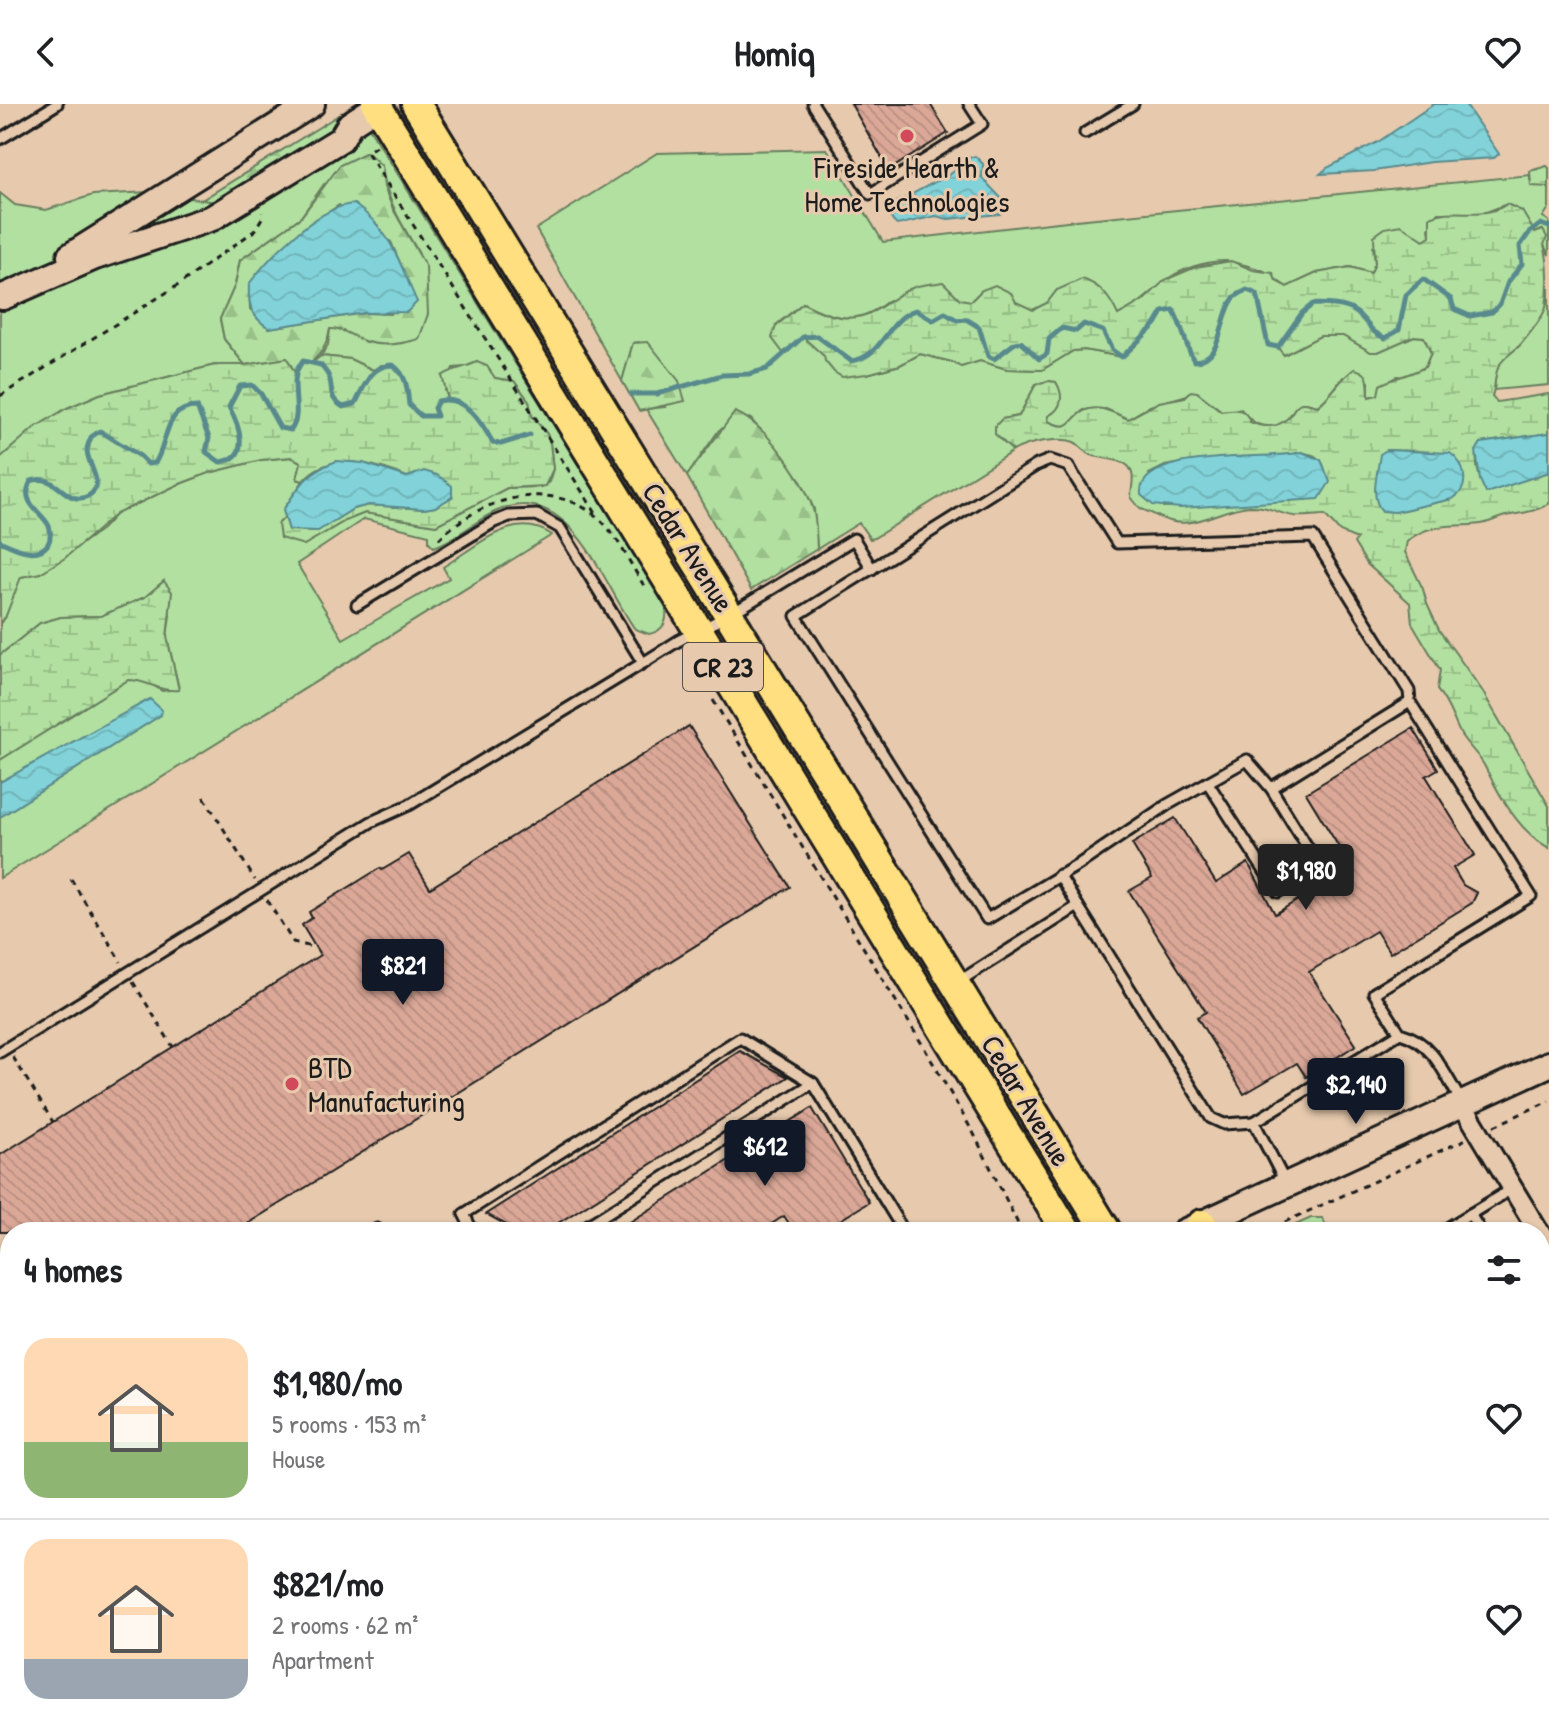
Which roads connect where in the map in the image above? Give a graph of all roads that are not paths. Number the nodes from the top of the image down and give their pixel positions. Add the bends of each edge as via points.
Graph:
1 (57, 104) edge
2 (312, 104) edge
3 (416, 104) edge
4 (813, 104) edge
5 (969, 104) edge
6 (1133, 104) edge
7 (378, 105) edge
8 (1085, 133) dead end
9 (0, 139) edge
10 (2, 298) edge
11 (872, 569) junction
12 (357, 605) dead end
13 (729, 615) junction
14 (700, 629) junction
15 (643, 663) junction
16 (1410, 702) junction
17 (1208, 783) junction
18 (1271, 788) junction
19 (1059, 875) junction
20 (1078, 906) junction
21 (955, 984) junction
22 (1400, 1033) junction
23 (4, 1051) edge
24 (1549, 1064) edge
25 (813, 1083) junction
26 (1462, 1104) junction
27 (1254, 1122) junction
28 (1035, 1178) junction
29 (1287, 1185) junction
30 (1513, 1188) junction
31 (1470, 1214) junction
32 (468, 1222) edge
33 (593, 1222) edge
34 (898, 1222) edge
35 (1046, 1222) edge
36 (1061, 1222) edge
37 (1101, 1222) edge
38 (1209, 1222) edge
39 (1457, 1222) edge
40 (1475, 1222) edge
41 (1533, 1222) edge

1 - 9 lane
2 - 10 street
3 - 13 main road, Cedar Avenue / CR 23
4 - 5 lane via 870,194 982,124
6 - 8 lane
7 - 10 street via 350,124 341,139 212,218 95,257
7 - 14 main road, Cedar Avenue / CR 23
11 - 13 lane via 854,539
11 - 16 lane via 1037,465 1063,462 1117,543 1313,537 1409,691
11 - 19 lane via 796,616 987,919
12 - 15 lane via 494,522 537,515 560,528
13 - 14 lane
13 - 21 main road, Cedar Avenue / CR 23
14 - 15 lane
14 - 28 main road, Cedar Avenue / CR 23
15 - 23 lane via 409,805 371,822
16 - 18 lane
16 - 22 lane via 1531,896 1374,993
17 - 18 lane via 1247,760
17 - 18 lane via 1278,892 1319,866
17 - 19 lane
19 - 20 lane
20 - 21 lane
20 - 27 lane via 1211,1118 1224,1124
21 - 37 main road, Cedar Avenue / CR 23
22 - 26 lane via 1426,1046
22 - 27 lane
24 - 26 street
25 - 32 lane via 740,1038 464,1214
25 - 33 lane
25 - 34 lane
26 - 29 street
26 - 30 street
27 - 29 lane
28 - 35 main road
28 - 36 main road, Cedar Avenue / CR 23
29 - 38 street
30 - 31 lane
30 - 41 street
31 - 39 lane
31 - 40 lane

